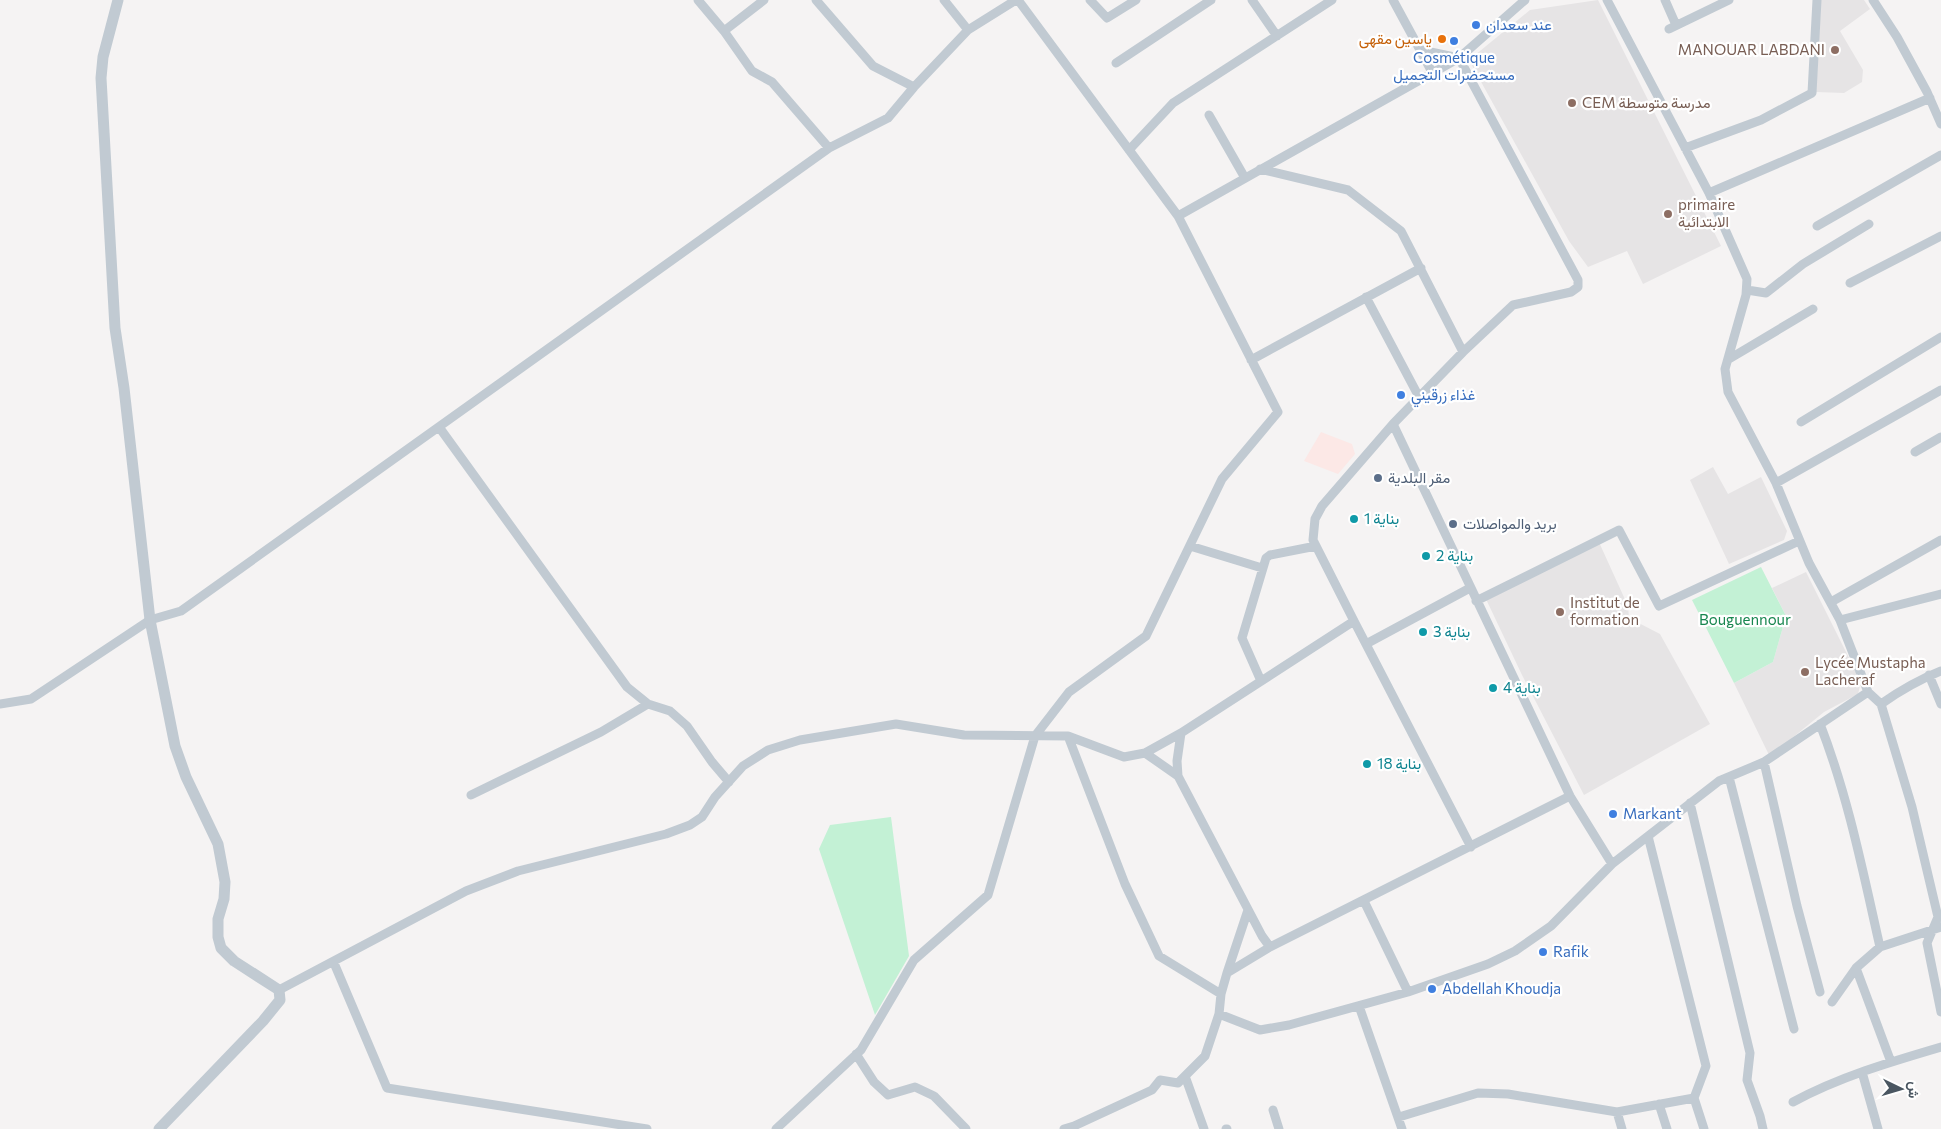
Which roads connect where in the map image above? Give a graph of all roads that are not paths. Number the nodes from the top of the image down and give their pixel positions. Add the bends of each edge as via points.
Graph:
1 (118, 0) edge
2 (698, 0) edge
3 (764, 0) edge
4 (816, 0) edge
5 (944, 0) edge
6 (1017, 0) edge
7 (1136, 0) edge
8 (1211, 0) edge
9 (1252, 0) edge
10 (1332, 0) edge
11 (1525, 0) edge
12 (1607, 0) edge
13 (1665, 0) edge
14 (1729, 0) edge
15 (1817, 0) edge
16 (1873, 0) edge
17 (1092, 1) edge
18 (1396, 2) edge
19 (968, 30) junction
20 (724, 31) junction
21 (1277, 36) junction
22 (1421, 50) junction
23 (1459, 58) junction
24 (1116, 63) dead end
25 (1432, 72) junction
26 (914, 87) junction
27 (1930, 98) junction
28 (1209, 116) dead end
29 (1941, 124) edge
30 (829, 148) junction
31 (1685, 148) junction
32 (1129, 150) junction
33 (1941, 156) edge
34 (1260, 169) junction
35 (1245, 178) junction
36 (1708, 193) junction
37 (1178, 216) junction
38 (1869, 224) dead end
39 (1817, 226) dead end
40 (1941, 236) edge
41 (1420, 268) junction
42 (1850, 284) dead end
43 (1747, 290) junction
44 (1366, 298) junction
45 (1813, 309) dead end
46 (1941, 337) edge
47 (1463, 352) junction
48 (1729, 359) junction
49 (1251, 360) junction
50 (1941, 390) edge
51 (1419, 396) junction
52 (1801, 422) dead end
53 (1393, 424) junction
54 (439, 427) junction
55 (1941, 437) edge
56 (1915, 452) dead end
57 (1776, 484) junction
58 (1941, 540) edge
59 (1799, 541) junction
60 (1190, 546) junction
61 (1316, 546) junction
62 (1262, 568) junction
63 (1470, 588) junction
64 (1941, 594) edge
65 (1476, 601) junction
66 (1831, 602) junction
67 (150, 620) junction
68 (1840, 620) junction
69 (1354, 621) junction
70 (1366, 644) junction
71 (1941, 671) edge
72 (1929, 675) junction
73 (1261, 682) junction
74 (1868, 692) junction
75 (0, 704) edge
76 (648, 704) junction
77 (1881, 704) junction
78 (1941, 704) edge
79 (1820, 724) junction
80 (1180, 733) junction
81 (1034, 736) junction
82 (1068, 736) junction
83 (1145, 753) junction
84 (1764, 762) junction
85 (1178, 776) junction
86 (1729, 777) junction
87 (729, 782) junction
88 (471, 795) dead end
89 (1570, 796) junction
90 (1690, 803) junction
91 (1648, 836) junction
92 (1471, 847) junction
93 (1612, 864) junction
94 (1364, 901) junction
95 (1248, 910) junction
96 (1937, 928) edge
97 (1270, 947) junction
98 (1880, 948) junction
99 (334, 963) junction
100 (1856, 968) junction
101 (1227, 973) junction
102 (279, 990) junction
103 (1408, 992) junction
104 (1820, 992) dead end
105 (1221, 994) junction
106 (1832, 1002) dead end
107 (1359, 1006) junction
108 (1941, 1012) edge
109 (1219, 1014) junction
110 (1794, 1029) dead end
111 (1941, 1047) edge
112 (856, 1054) junction
113 (1891, 1062) junction
114 (1862, 1072) junction
115 (1185, 1076) junction
116 (1694, 1098) junction
117 (1793, 1102) dead end
118 (1659, 1104) junction
119 (1273, 1110) dead end
120 (1617, 1112) junction
121 (1399, 1117) junction
122 (159, 1129) edge
123 (647, 1129) edge
124 (776, 1129) edge
125 (966, 1129) edge
126 (1064, 1129) edge
127 (1204, 1129) edge
128 (1279, 1129) edge
129 (1402, 1129) edge
130 (1622, 1129) edge
131 (1667, 1129) edge
132 (1704, 1129) edge
133 (1763, 1129) edge
134 (1878, 1129) edge

1 - 67 street via 102,57 101,78 115,328
2 - 20 street
3 - 20 street
4 - 26 street via 873,66
5 - 19 street
6 - 19 street
6 - 32 street
7 - 17 street via 1107,18
8 - 24 street
9 - 21 street
10 - 21 street
11 - 23 street
12 - 31 street
13 - 14 street via 1672,27
15 - 31 street via 1812,93 1761,120
16 - 27 street
18 - 22 street
19 - 26 street
20 - 30 street via 752,71 772,82
21 - 32 street via 1173,103
22 - 23 street
22 - 25 street
23 - 25 street
23 - 47 street via 1578,280 1578,287 1571,292 1513,306
25 - 34 street
26 - 30 street via 888,118
27 - 29 street
27 - 36 street
28 - 35 street
30 - 54 street
31 - 36 street
32 - 37 street
33 - 39 street
34 - 35 street
34 - 41 street via 1348,190 1401,231
35 - 37 street
36 - 43 street via 1747,279
37 - 49 street
38 - 43 street via 1803,264 1766,293
40 - 42 street
41 - 44 street
41 - 47 street
43 - 48 street
44 - 49 street
44 - 51 street
45 - 48 street
46 - 52 street
47 - 51 street
48 - 57 street via 1725,369 1728,392
49 - 60 street via 1278,412 1222,479
50 - 57 street
51 - 53 street
53 - 61 street via 1322,506 1313,529
53 - 63 street
54 - 67 street via 181,611
54 - 76 street via 627,687
55 - 56 street
57 - 59 street
58 - 66 street
59 - 65 street via 1658,606 1619,530
59 - 66 street
60 - 62 street
60 - 81 street via 1146,636 1069,692
61 - 62 street via 1268,555
61 - 69 street
62 - 73 street via 1242,638
63 - 65 street
63 - 70 street
64 - 68 street
65 - 89 street
66 - 68 street
67 - 75 street via 32,699
67 - 102 street via 175,746 218,844 225,882 218,919 221,948 234,961
68 - 74 street
69 - 70 street
69 - 73 street
70 - 92 street
71 - 72 street
72 - 77 street
72 - 78 street
73 - 80 street
74 - 77 street
74 - 79 street
76 - 87 street via 670,711 687,726
76 - 88 street via 601,732
77 - 96 street via 1912,807 1938,917
79 - 84 street
79 - 98 street via 1839,778
80 - 83 street
80 - 85 street
81 - 82 street
81 - 87 street via 964,735 896,724 875,726 800,740 768,750 743,766
81 - 112 street via 988,895 914,960
82 - 83 street via 1124,757
82 - 105 street via 1125,884 1159,956
83 - 85 street
84 - 86 street
84 - 104 street
85 - 95 street
86 - 90 street
86 - 110 street
87 - 99 street via 715,796 702,817 690,825 510,875 466,892
89 - 92 street
89 - 93 street
90 - 91 street
90 - 133 street via 1750,1053 1747,1080
91 - 93 street
91 - 116 street via 1706,1066
92 - 94 street
93 - 103 street via 1551,926 1515,951
94 - 97 street
94 - 103 street
95 - 97 street
95 - 101 street
96 - 98 street
96 - 108 street via 1927,943
97 - 101 street
98 - 100 street
99 - 102 street
99 - 123 street via 387,1088
100 - 106 street
100 - 113 street
101 - 105 street
102 - 122 street via 280,1000 263,1021
103 - 107 street
105 - 109 street
107 - 109 street via 1260,1030
107 - 121 street
109 - 115 street via 1205,1056
111 - 113 street
112 - 124 street
112 - 125 street via 874,1082 888,1095 915,1087 934,1096
113 - 114 street
114 - 117 street
114 - 134 street
115 - 126 street via 1178,1083 1160,1080 1152,1090
115 - 127 street
116 - 118 street
116 - 132 street
118 - 120 street
118 - 131 street
119 - 128 street
120 - 121 street via 1508,1094 1478,1093
120 - 130 street
121 - 129 street

